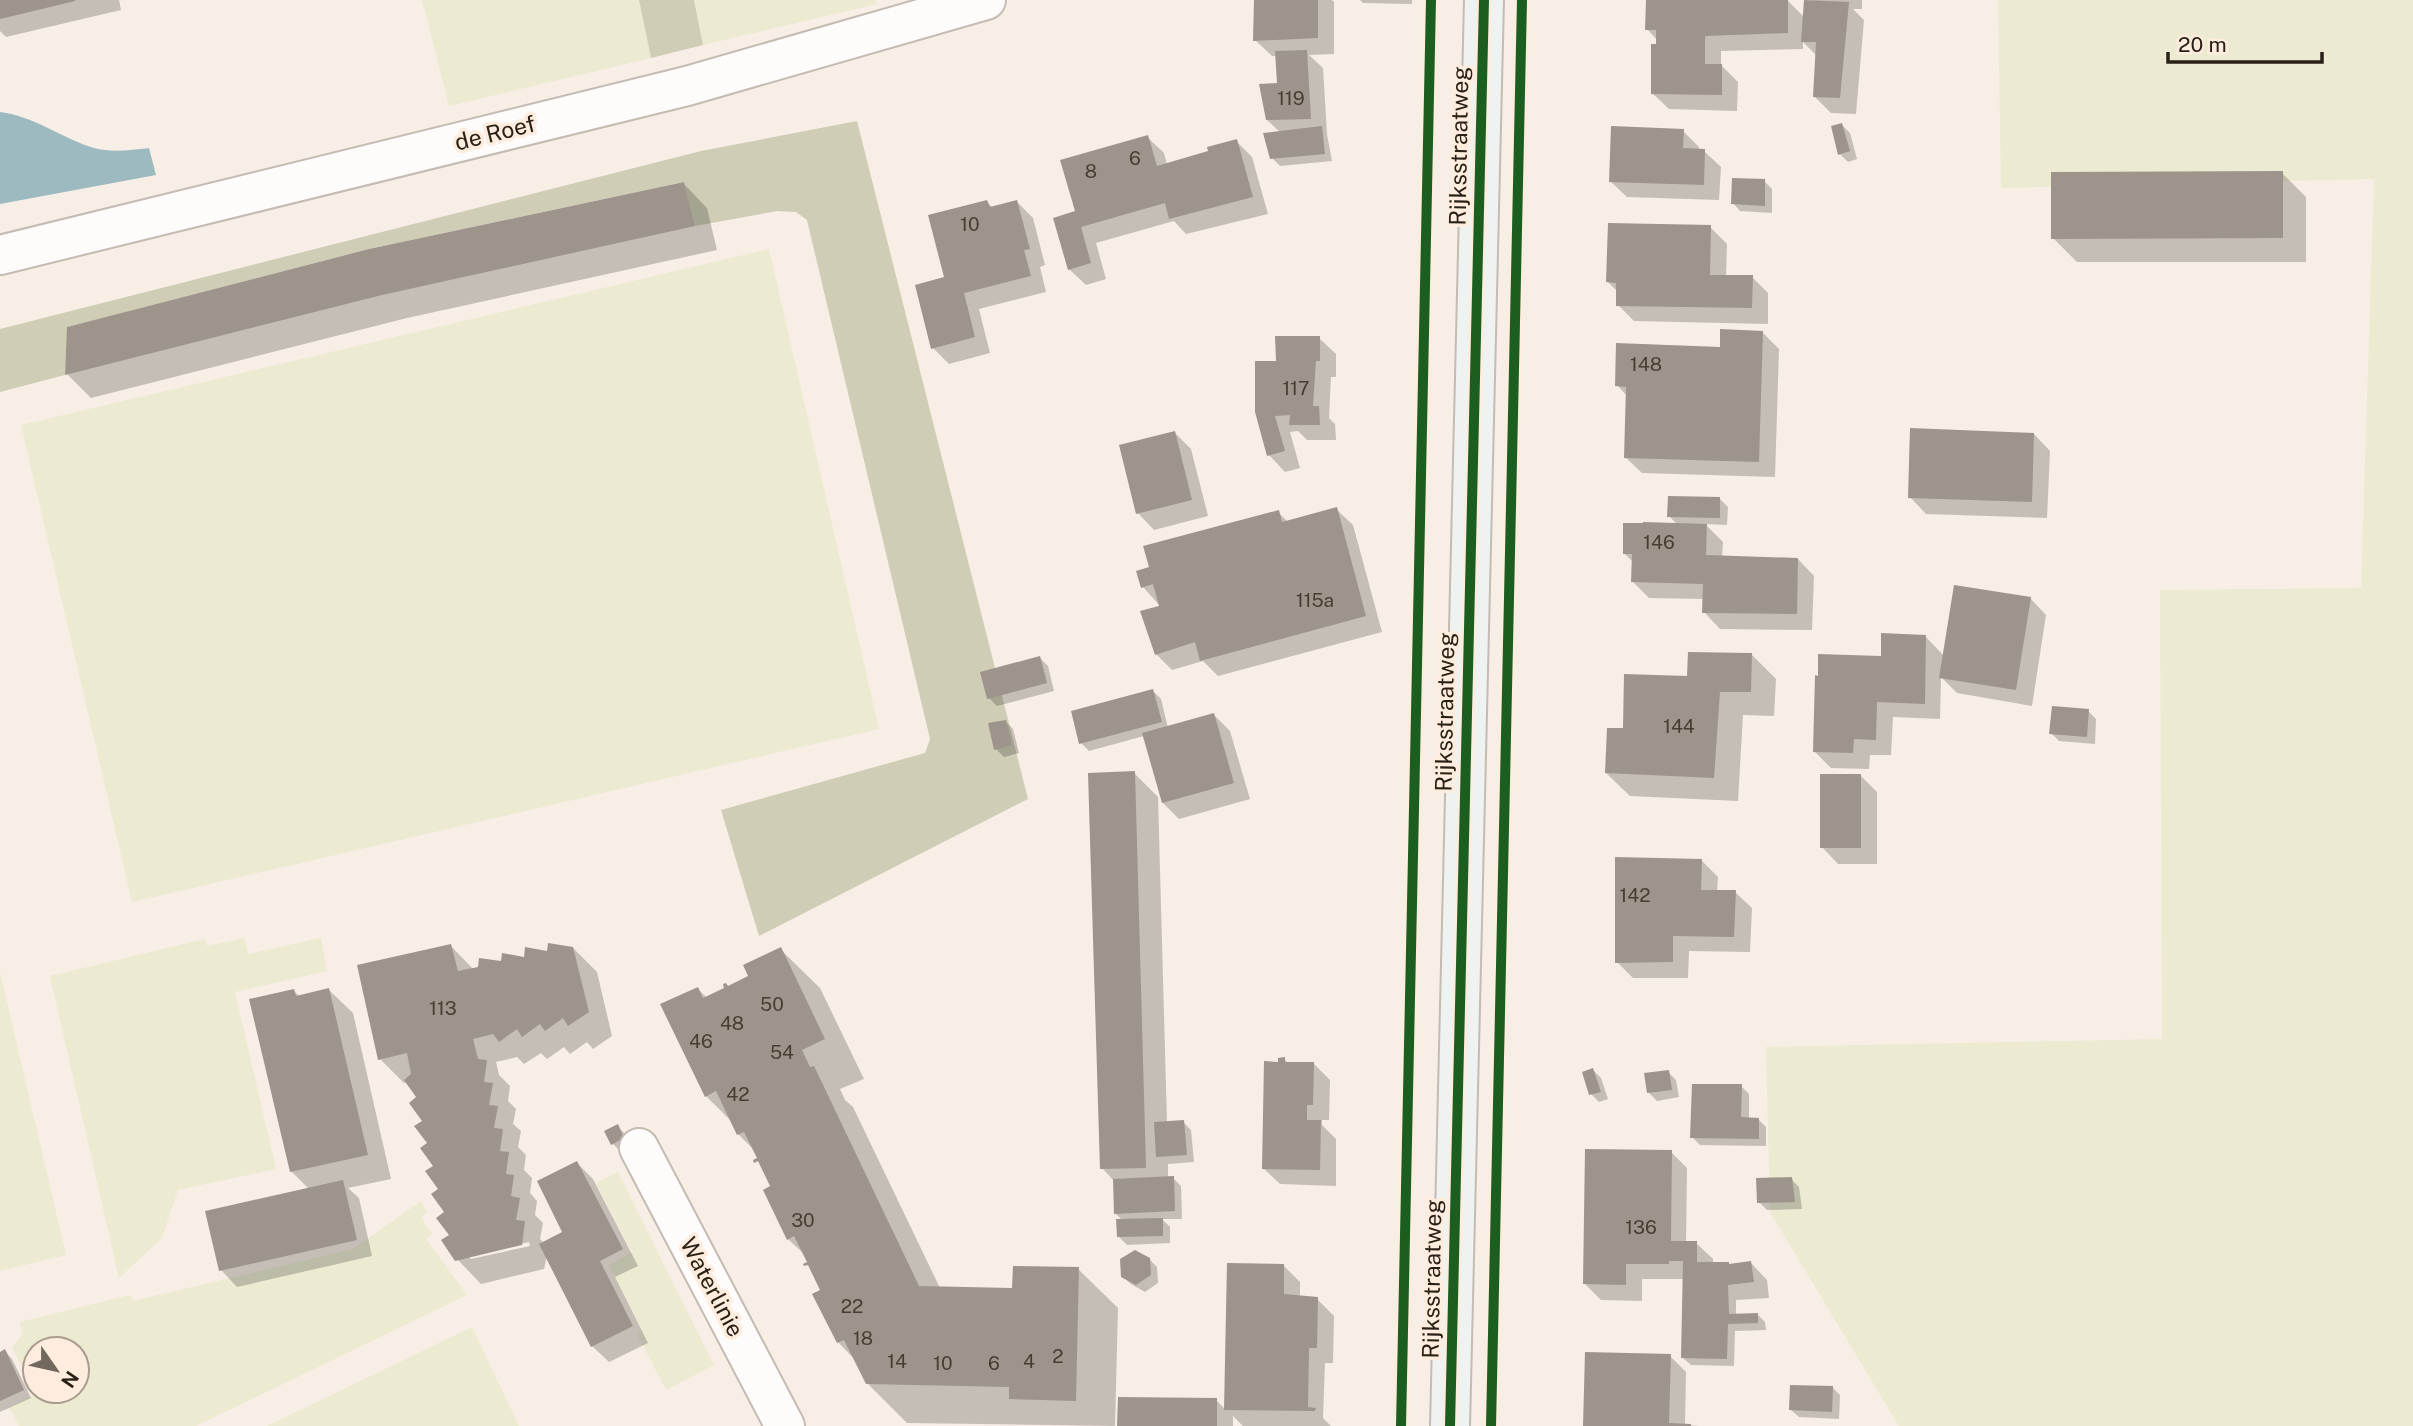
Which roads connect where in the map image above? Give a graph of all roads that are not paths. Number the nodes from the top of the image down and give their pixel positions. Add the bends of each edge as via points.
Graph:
1 (986, 0) edge
2 (1484, 0) edge
3 (0, 255) edge
4 (639, 1148) dead end
5 (785, 1426) edge
6 (1450, 1426) edge

1 - 3 street, de Roef via 687,86
2 - 6 street, Rijksstraatweg
4 - 5 street, Waterlinie

